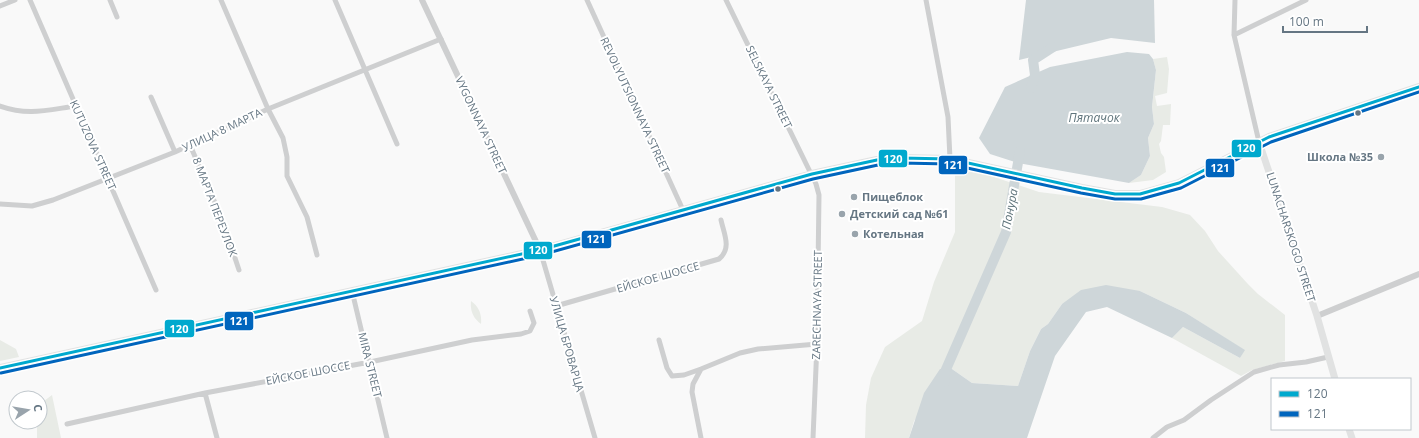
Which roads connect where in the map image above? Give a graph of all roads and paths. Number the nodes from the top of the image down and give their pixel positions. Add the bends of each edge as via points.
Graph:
1 (15, 0) edge
2 (30, 0) edge
3 (110, 0) edge
4 (221, 0) edge
5 (335, 0) edge
6 (422, 0) edge
7 (587, 0) edge
8 (726, 0) edge
9 (926, 0) edge
10 (1235, 0) edge
11 (1306, 0) edge
12 (0, 6) edge
13 (118, 17) dead end
14 (1234, 35) junction
15 (441, 39) junction
16 (365, 69) junction
17 (1419, 87) edge
18 (151, 96) dead end
19 (0, 106) edge
20 (76, 106) junction
21 (268, 109) junction
22 (1259, 142) junction
23 (397, 144) dead end
24 (190, 145) junction
25 (175, 152) junction
26 (950, 159) junction
27 (812, 174) junction
28 (108, 179) junction
29 (0, 204) edge
30 (683, 210) junction
31 (721, 220) dead end
32 (540, 250) junction
33 (317, 255) dead end
34 (239, 270) dead end
35 (1419, 274) edge
36 (156, 290) dead end
37 (352, 291) junction
38 (556, 306) junction
39 (530, 311) dead end
40 (1316, 316) junction
41 (659, 340) dead end
42 (817, 344) junction
43 (1328, 357) junction
44 (370, 362) junction
45 (0, 368) edge
46 (701, 369) junction
47 (1335, 378) edge
48 (205, 393) junction
49 (67, 424) dead end
50 (216, 438) edge
51 (387, 438) edge
52 (595, 438) edge
53 (701, 438) edge
54 (813, 438) edge
55 (1153, 438) edge

1 - 12 street
2 - 20 street, KUTUZOVA STREET
3 - 13 street
4 - 21 street
5 - 16 street
6 - 15 street, VYGONNAYA STREET
7 - 30 street, REVOLYUTSIONNAYA STREET
8 - 27 street, SELSKAYA STREET
9 - 26 street via 948,117
10 - 14 street, LUNACHARSKOGO STREET
11 - 14 street
14 - 22 street, LUNACHARSKOGO STREET
15 - 16 street, УЛИЦА 8 МАРТА
15 - 32 street, VYGONNAYA STREET
16 - 21 street, УЛИЦА 8 МАРТА
16 - 23 street
17 - 22 main road
18 - 25 street
19 - 20 street via 31,113
20 - 28 street, KUTUZOVA STREET
21 - 24 street, УЛИЦА 8 МАРТА
21 - 33 street via 283,138 287,176 307,217
22 - 26 main road via 1199,174 1165,188 1140,194 1115,194
22 - 40 main road, LUNACHARSKOGO STREET
24 - 25 street, УЛИЦА 8 МАРТА
24 - 34 street, 8 МАРТА ПЕРЕУЛОК via 222,219
25 - 28 street, УЛИЦА 8 МАРТА
26 - 27 main road via 877,160
27 - 30 main road
27 - 42 street, ZARECHNAYA STREET via 819,195
28 - 29 street, УЛИЦА 8 МАРТА via 32,206
28 - 36 street, KUTUZOVA STREET
30 - 32 main road
31 - 38 street, ЕЙСКОЕ ШОССЕ via 726,252 719,259
32 - 37 main road
32 - 38 street, УЛИЦА БРОВАРЦА
35 - 40 street
37 - 44 street, MIRA STREET
37 - 45 main road
38 - 52 street, УЛИЦА БРОВАРЦА
39 - 44 street, ЕЙСКОЕ ШОССЕ via 534,323 530,331 525,333 472,340
40 - 43 main road, LUNACHARSKOGO STREET
41 - 46 street via 672,376 684,376
42 - 46 street via 752,350
42 - 54 street, ZARECHNAYA STREET
43 - 47 main road, LUNACHARSKOGO STREET
43 - 55 street via 1254,372
44 - 48 street, ЕЙСКОЕ ШОССЕ
44 - 51 street, MIRA STREET
46 - 53 street via 692,392
48 - 49 street, ЕЙСКОЕ ШОССЕ
48 - 50 street

